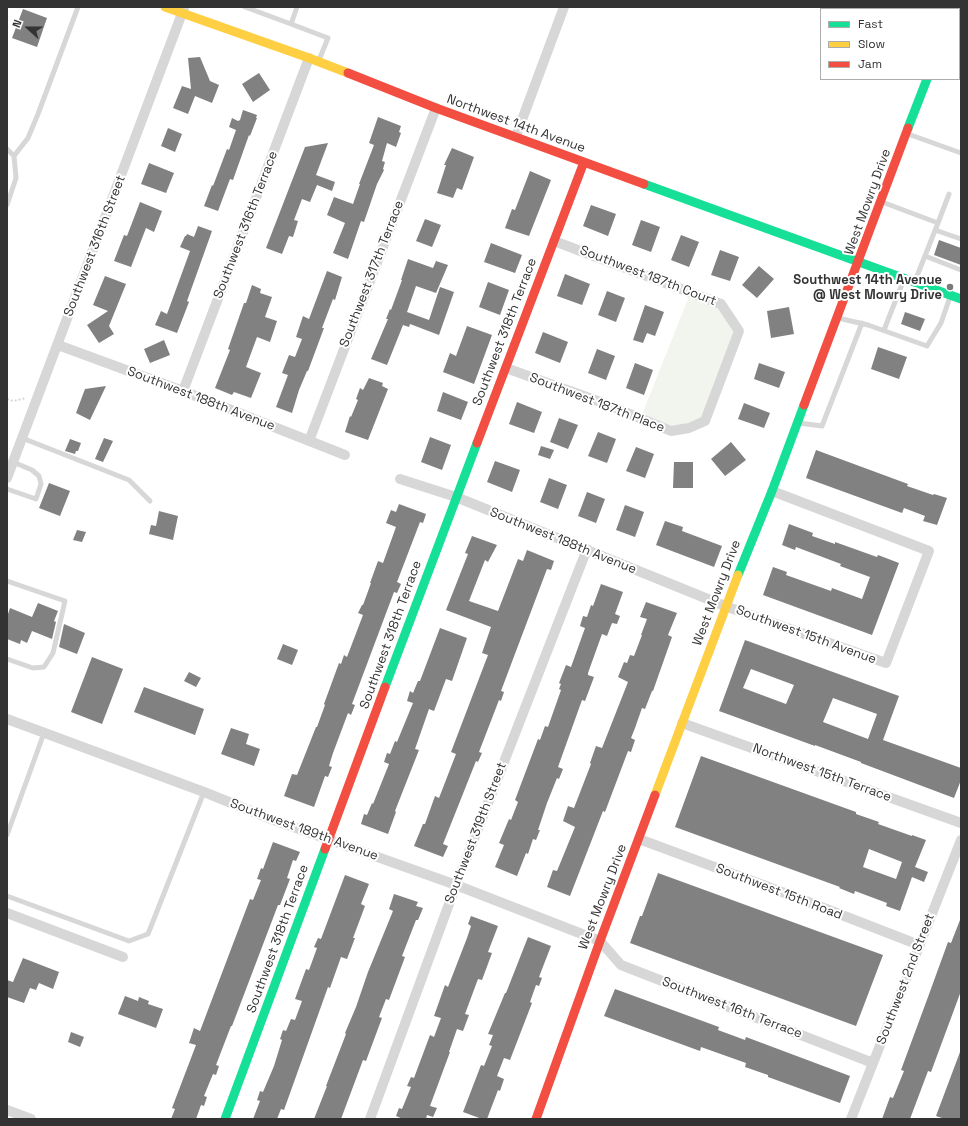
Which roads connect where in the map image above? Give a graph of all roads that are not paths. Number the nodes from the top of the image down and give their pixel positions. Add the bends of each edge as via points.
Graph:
1 (78, 7) edge
2 (165, 7) edge
3 (244, 7) edge
4 (297, 7) edge
5 (564, 7) edge
6 (183, 10) edge
7 (290, 24) junction
8 (314, 60) junction
9 (928, 80) edge
10 (436, 108) junction
11 (907, 134) junction
12 (516, 136) junction
13 (7, 149) edge
14 (961, 153) edge
15 (14, 156) junction
16 (584, 162) junction
17 (949, 194) dead end
18 (882, 202) junction
19 (7, 205) edge
20 (938, 223) junction
21 (935, 230) junction
22 (961, 239) edge
23 (554, 241) junction
24 (925, 256) junction
25 (860, 262) junction
26 (961, 270) edge
27 (905, 279) junction
28 (914, 282) junction
29 (951, 296) junction
30 (961, 299) edge
31 (838, 318) junction
32 (862, 323) junction
33 (884, 330) junction
34 (58, 345) junction
35 (506, 368) junction
36 (183, 391) junction
37 (798, 423) junction
38 (689, 428) joint
39 (22, 438) junction
40 (308, 441) junction
41 (345, 455) dead end
42 (13, 462) junction
43 (7, 478) edge
44 (400, 479) dead end
45 (7, 489) edge
46 (772, 490) junction
47 (456, 497) junction
48 (150, 501) dead end
49 (587, 549) junction
50 (7, 581) edge
51 (725, 606) junction
52 (7, 660) edge
53 (7, 719) edge
54 (682, 723) junction
55 (44, 733) junction
56 (204, 792) junction
57 (961, 823) edge
58 (7, 835) edge
59 (639, 839) junction
60 (328, 840) junction
61 (961, 840) edge
62 (456, 885) junction
63 (7, 896) edge
64 (7, 913) edge
65 (600, 941) junction
66 (919, 945) junction
67 (123, 957) dead end
68 (873, 1063) junction
69 (7, 1110) edge
70 (32, 1119) edge
71 (226, 1119) edge
72 (370, 1119) edge
73 (536, 1119) edge
74 (851, 1119) edge

1 - 15 lane via 28,138
2 - 6 street, Northwest 14th Avenue
3 - 7 lane
4 - 7 lane
5 - 12 street
6 - 8 street, Northwest 14th Avenue
6 - 34 street, Southwest 316th Street
7 - 8 lane via 328,38
8 - 10 street, Northwest 14th Avenue
8 - 36 street, Southwest 316th Terrace
9 - 11 street, West Mowry Drive
10 - 12 street, Northwest 14th Avenue
10 - 40 street, Southwest 317th Terrace
11 - 14 lane
11 - 18 street, West Mowry Drive
12 - 16 street, Northwest 14th Avenue
13 - 15 lane
15 - 19 lane via 16,178
16 - 23 street, Southwest 318th Terrace
16 - 25 street, Northwest 14th Avenue
17 - 20 lane
18 - 20 lane
18 - 25 street, West Mowry Drive
20 - 21 lane
21 - 22 lane
21 - 24 lane
23 - 35 street, Southwest 318th Terrace
23 - 38 street, Southwest 187th Court via 721,304 739,331 705,422
24 - 26 lane
24 - 28 lane
25 - 27 street, Northwest 14th Avenue
25 - 31 street, West Mowry Drive
27 - 28 street, Northwest 14th Avenue
27 - 33 lane
28 - 29 street, Northwest 14th Avenue
29 - 30 street, Northwest 14th Avenue
29 - 33 lane via 941,323 926,346
31 - 32 lane
31 - 37 street, West Mowry Drive
32 - 33 lane
32 - 37 lane via 822,426
34 - 36 street, Southwest 188th Avenue
34 - 39 street, Southwest 316th Street
35 - 38 street, Southwest 187th Place via 606,404 671,431
35 - 47 street, Southwest 318th Terrace
36 - 40 street, Southwest 188th Avenue
37 - 46 street, West Mowry Drive
39 - 42 street, Southwest 316th Street
39 - 48 lane via 129,480
40 - 41 street, Southwest 188th Avenue
42 - 43 street, Southwest 316th Street
42 - 45 lane via 32,470 39,476 41,484 36,500
44 - 47 street, Southwest 188th Avenue
46 - 51 street, West Mowry Drive
46 - 51 street, Southwest 15th Avenue via 929,551 886,663
47 - 49 street, Southwest 188th Avenue
47 - 60 street, Southwest 318th Terrace
49 - 51 street, Southwest 188th Avenue
49 - 62 street, Southwest 319th Street
50 - 52 lane via 65,600 53,653 44,667 33,668
51 - 54 street, West Mowry Drive
53 - 55 street, Southwest 189th Avenue
54 - 57 street, Northwest 15th Terrace
54 - 59 street, West Mowry Drive
55 - 56 street, Southwest 189th Avenue
55 - 58 lane
56 - 60 street, Southwest 189th Avenue
56 - 63 lane via 148,934 129,942
59 - 65 street, West Mowry Drive
59 - 66 street, Southwest 15th Road
60 - 62 street, Southwest 189th Avenue
60 - 71 street, Southwest 318th Terrace
61 - 66 street, Southwest 2nd Street
62 - 65 street, Southwest 189th Avenue
62 - 72 street, Southwest 319th Street
64 - 67 street
65 - 68 street, Southwest 16th Terrace via 621,965
65 - 73 street, West Mowry Drive
66 - 68 street, Southwest 2nd Street
68 - 74 street, Southwest 2nd Street
69 - 70 street

